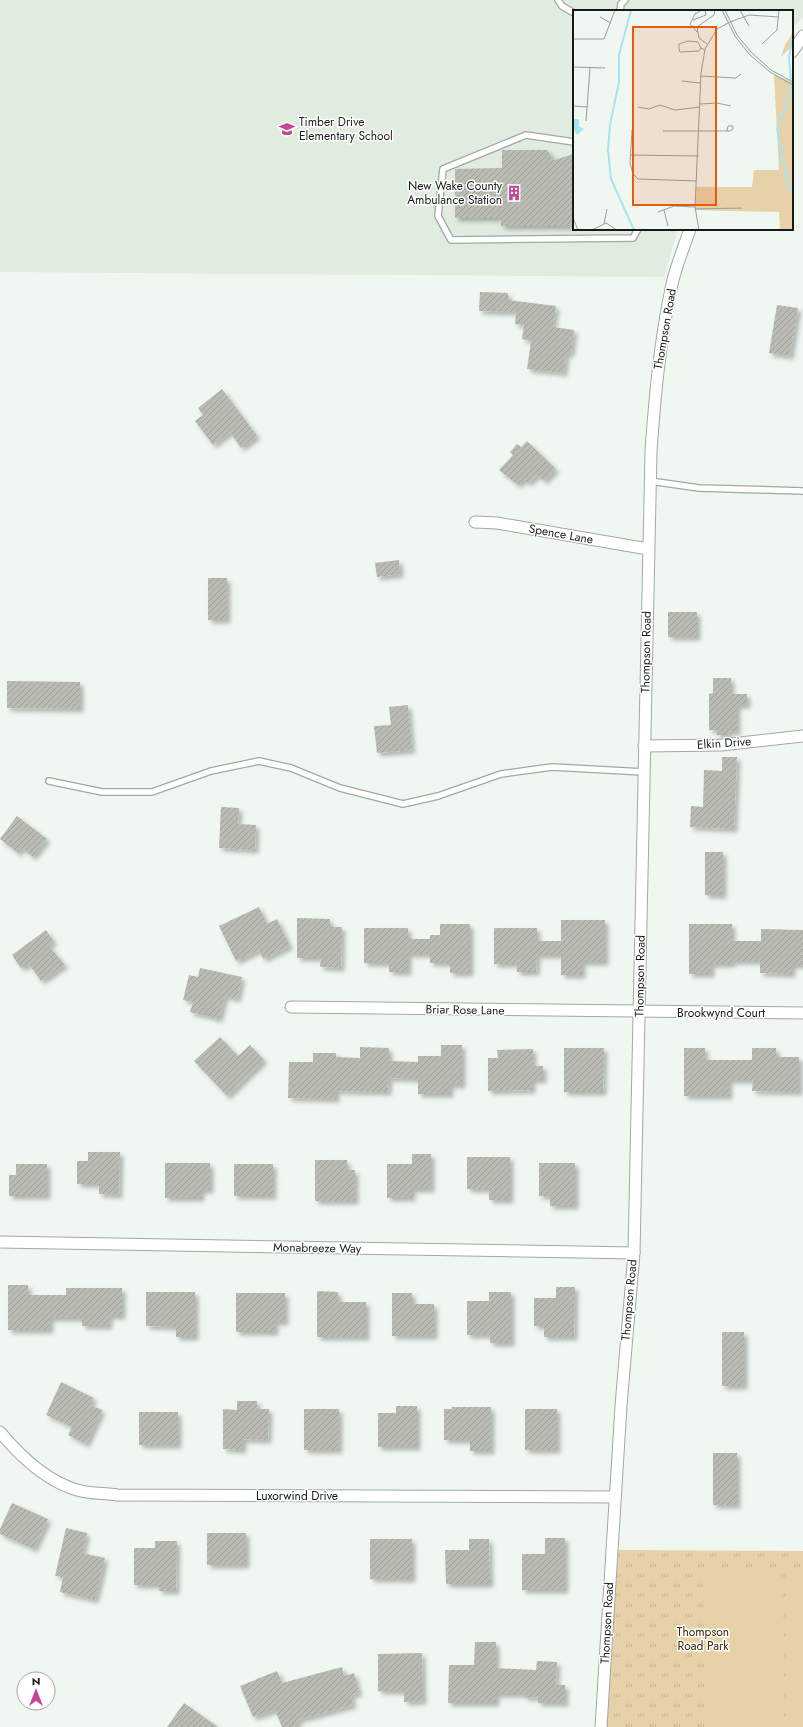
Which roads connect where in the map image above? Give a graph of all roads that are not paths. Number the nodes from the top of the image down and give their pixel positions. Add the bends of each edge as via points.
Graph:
1 (558, 0) edge
2 (625, 0) edge
3 (620, 10) edge
4 (573, 13) edge
5 (803, 36) edge
6 (793, 51) edge
7 (573, 142) edge
8 (637, 230) edge
9 (690, 230) edge
10 (650, 481) junction
11 (803, 491) edge
12 (475, 522) dead end
13 (648, 549) junction
14 (803, 736) edge
15 (644, 746) junction
16 (644, 772) junction
17 (49, 781) dead end
18 (291, 1007) dead end
19 (640, 1012) junction
20 (803, 1013) edge
21 (0, 1242) edge
22 (634, 1253) junction
23 (0, 1432) edge
24 (615, 1497) junction
25 (601, 1727) edge

1 - 4 lane
2 - 3 lane
5 - 6 street
7 - 8 lane via 526,135 443,169 438,216 451,240 632,238
9 - 10 street, Thompson Road via 672,283 658,361
10 - 11 lane via 699,488
10 - 13 street, Thompson Road
12 - 13 street, Spence Lane via 497,523
13 - 15 street, Thompson Road
14 - 15 street, Elkin Drive via 722,745
15 - 16 street, Thompson Road
16 - 17 lane via 552,767 501,774 438,796 403,804 340,788 291,768 259,761 211,771 152,792 102,792
16 - 19 street, Thompson Road
18 - 19 street, Briar Rose Lane
19 - 20 street, Brookwynd Court
19 - 22 street, Thompson Road
21 - 22 street, Monabreeze Way
22 - 24 street, Thompson Road
23 - 24 street, Luxorwind Drive via 15,1450 46,1476 78,1490 117,1495
24 - 25 street, Thompson Road

